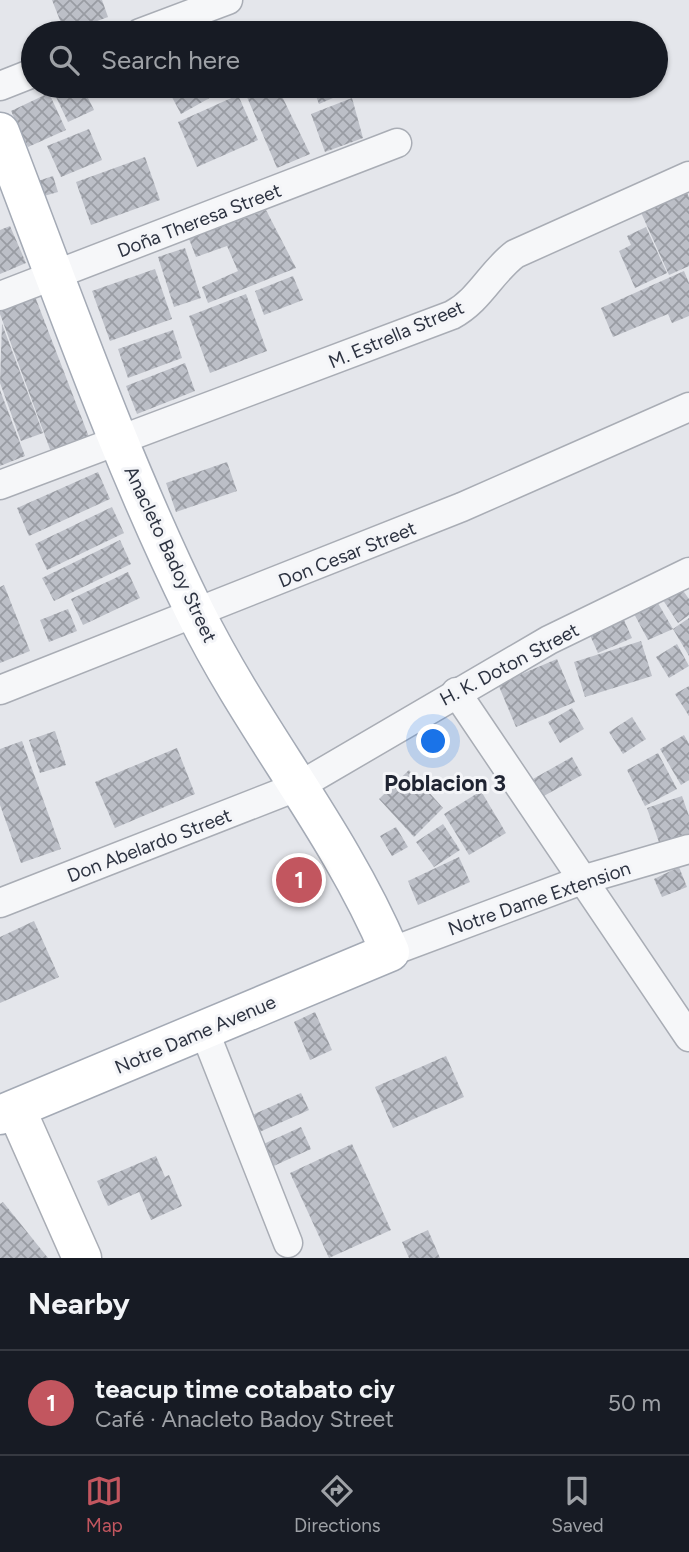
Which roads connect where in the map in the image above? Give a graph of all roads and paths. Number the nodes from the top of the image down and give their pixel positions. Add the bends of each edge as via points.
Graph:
1 (228, 0) edge
2 (172, 21) edge
3 (21, 78) edge
4 (0, 86) edge
5 (0, 132) edge
6 (397, 143) dead end
7 (689, 176) edge
8 (55, 275) junction
9 (0, 296) edge
10 (689, 407) edge
11 (120, 442) junction
12 (0, 485) edge
13 (689, 572) edge
14 (196, 615) junction
15 (0, 690) edge
16 (456, 692) junction
17 (299, 786) junction
18 (689, 849) edge
19 (582, 880) junction
20 (0, 903) edge
21 (390, 952) junction
22 (204, 1030) junction
23 (689, 1037) edge
24 (8, 1112) edge
25 (288, 1243) dead end
26 (82, 1258) edge

1 - 2 street
3 - 4 street
5 - 8 main road, Anacleto Badoy Street
6 - 8 street, Doña Theresa Street
7 - 11 street, M. Estrella Street via 515,254 478,296 452,315
8 - 9 street, Doña Theresa Street
8 - 11 main road, Anacleto Badoy Street
10 - 14 street, Don Cesar Street via 462,507
11 - 12 street, M. Estrella Street
11 - 14 main road, Anacleto Badoy Street
13 - 16 street, H. K. Doton Street via 549,640
14 - 15 street, Don Cesar Street
14 - 17 main road, Anacleto Badoy Street
16 - 17 street, H. K. Doton Street
16 - 19 street
17 - 20 street, Don Abelardo Street
17 - 21 main road, Anacleto Badoy Street via 359,884
18 - 19 street, Notre Dame Extension
19 - 21 street, Notre Dame Extension
19 - 23 street
21 - 22 main road, Notre Dame Avenue
22 - 24 main road, Notre Dame Avenue
22 - 25 street
24 - 26 main road

